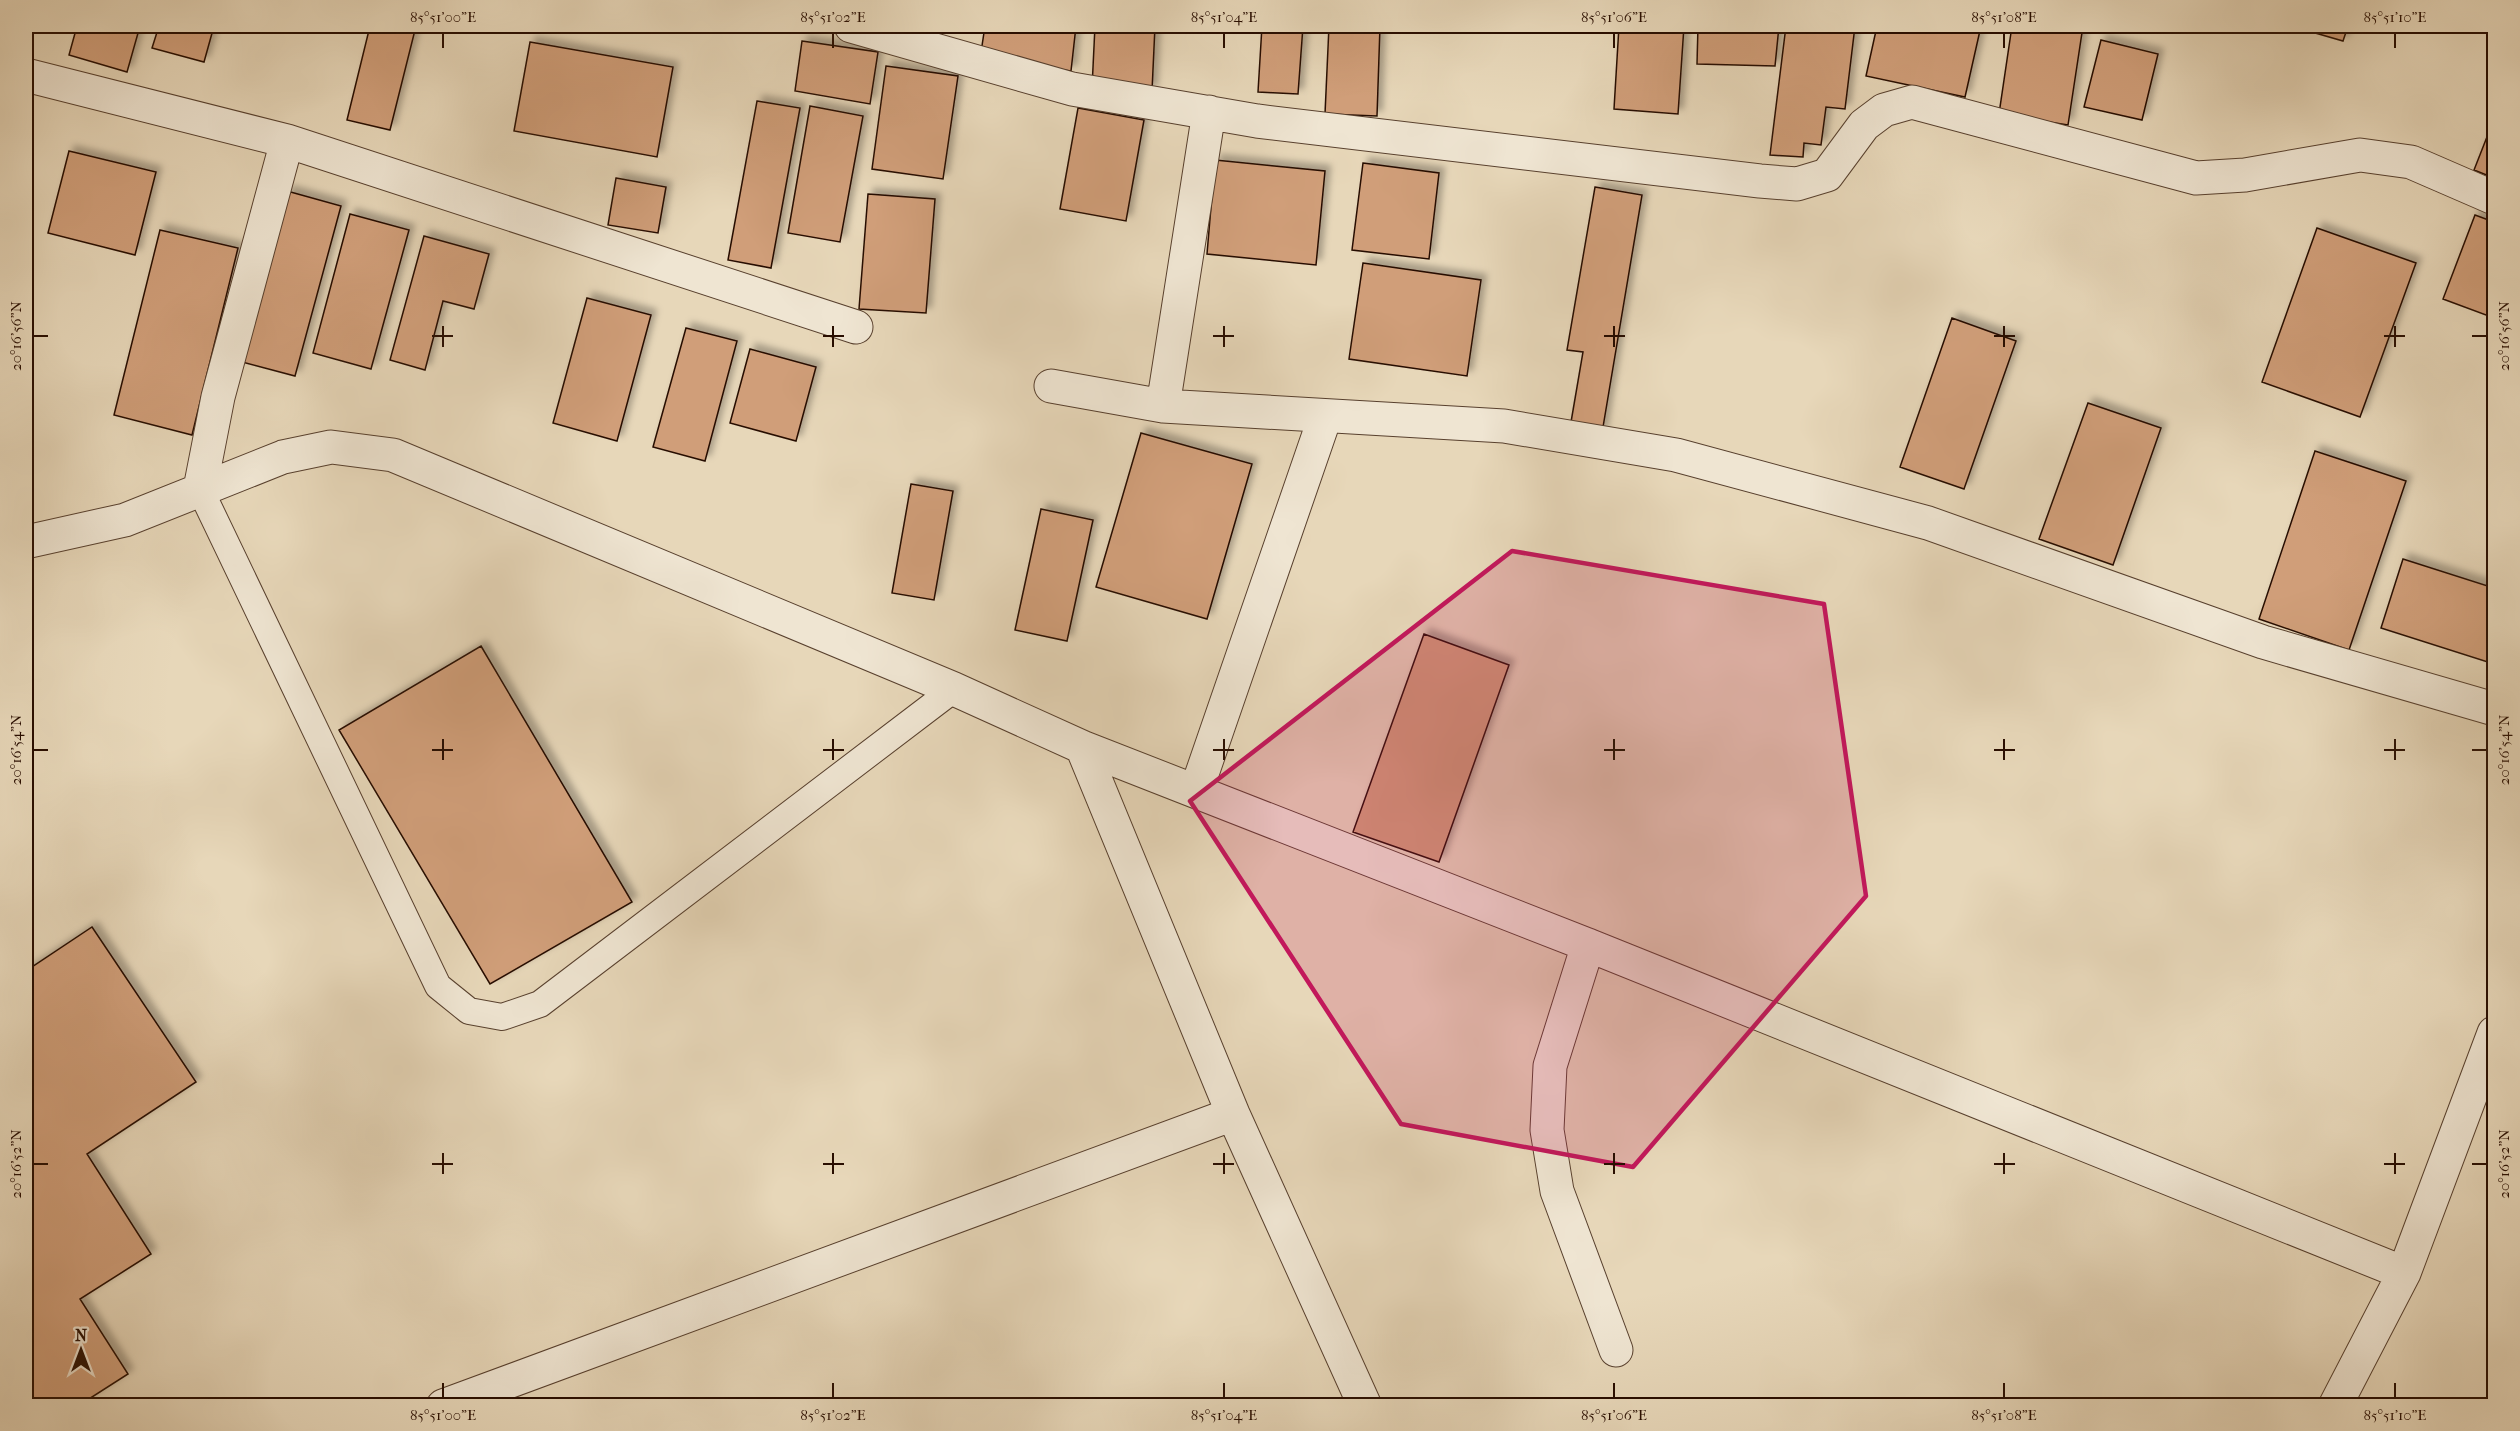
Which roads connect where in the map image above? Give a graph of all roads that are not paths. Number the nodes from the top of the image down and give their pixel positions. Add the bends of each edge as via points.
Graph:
1 (851, 26) edge
2 (26, 75) edge
3 (1209, 112) junction
4 (286, 141) junction
5 (2494, 198) edge
6 (856, 327) dead end
7 (1051, 386) dead end
8 (1163, 406) junction
9 (1325, 417) junction
10 (200, 489) junction
11 (26, 543) edge
12 (954, 689) junction
13 (2494, 709) edge
14 (1082, 747) junction
15 (1196, 791) junction
16 (1588, 945) junction
17 (2494, 1033) edge
18 (1233, 1114) junction
19 (2404, 1273) junction
20 (1616, 1350) dead end
21 (444, 1405) edge
22 (1365, 1406) edge
23 (2335, 1406) edge

1 - 3 street via 1072,89
2 - 4 street
3 - 5 street via 1257,121 1797,184 1827,175 1864,125 1884,110 1912,102 2196,178 2245,175 2360,154 2411,162
3 - 8 street
4 - 6 street
4 - 10 street via 218,397
7 - 8 street
8 - 9 street
9 - 13 street via 1504,426 1676,455 1928,523 2263,642
9 - 15 street
10 - 11 street via 125,520
10 - 12 street via 283,457 332,447 393,455
10 - 12 lane via 438,986 469,1011 502,1017 540,1004
12 - 14 street
14 - 15 street
14 - 18 street
15 - 16 street
16 - 19 street
16 - 20 street via 1550,1066 1547,1130 1557,1191
17 - 19 street
18 - 21 street
18 - 22 street
19 - 23 street

